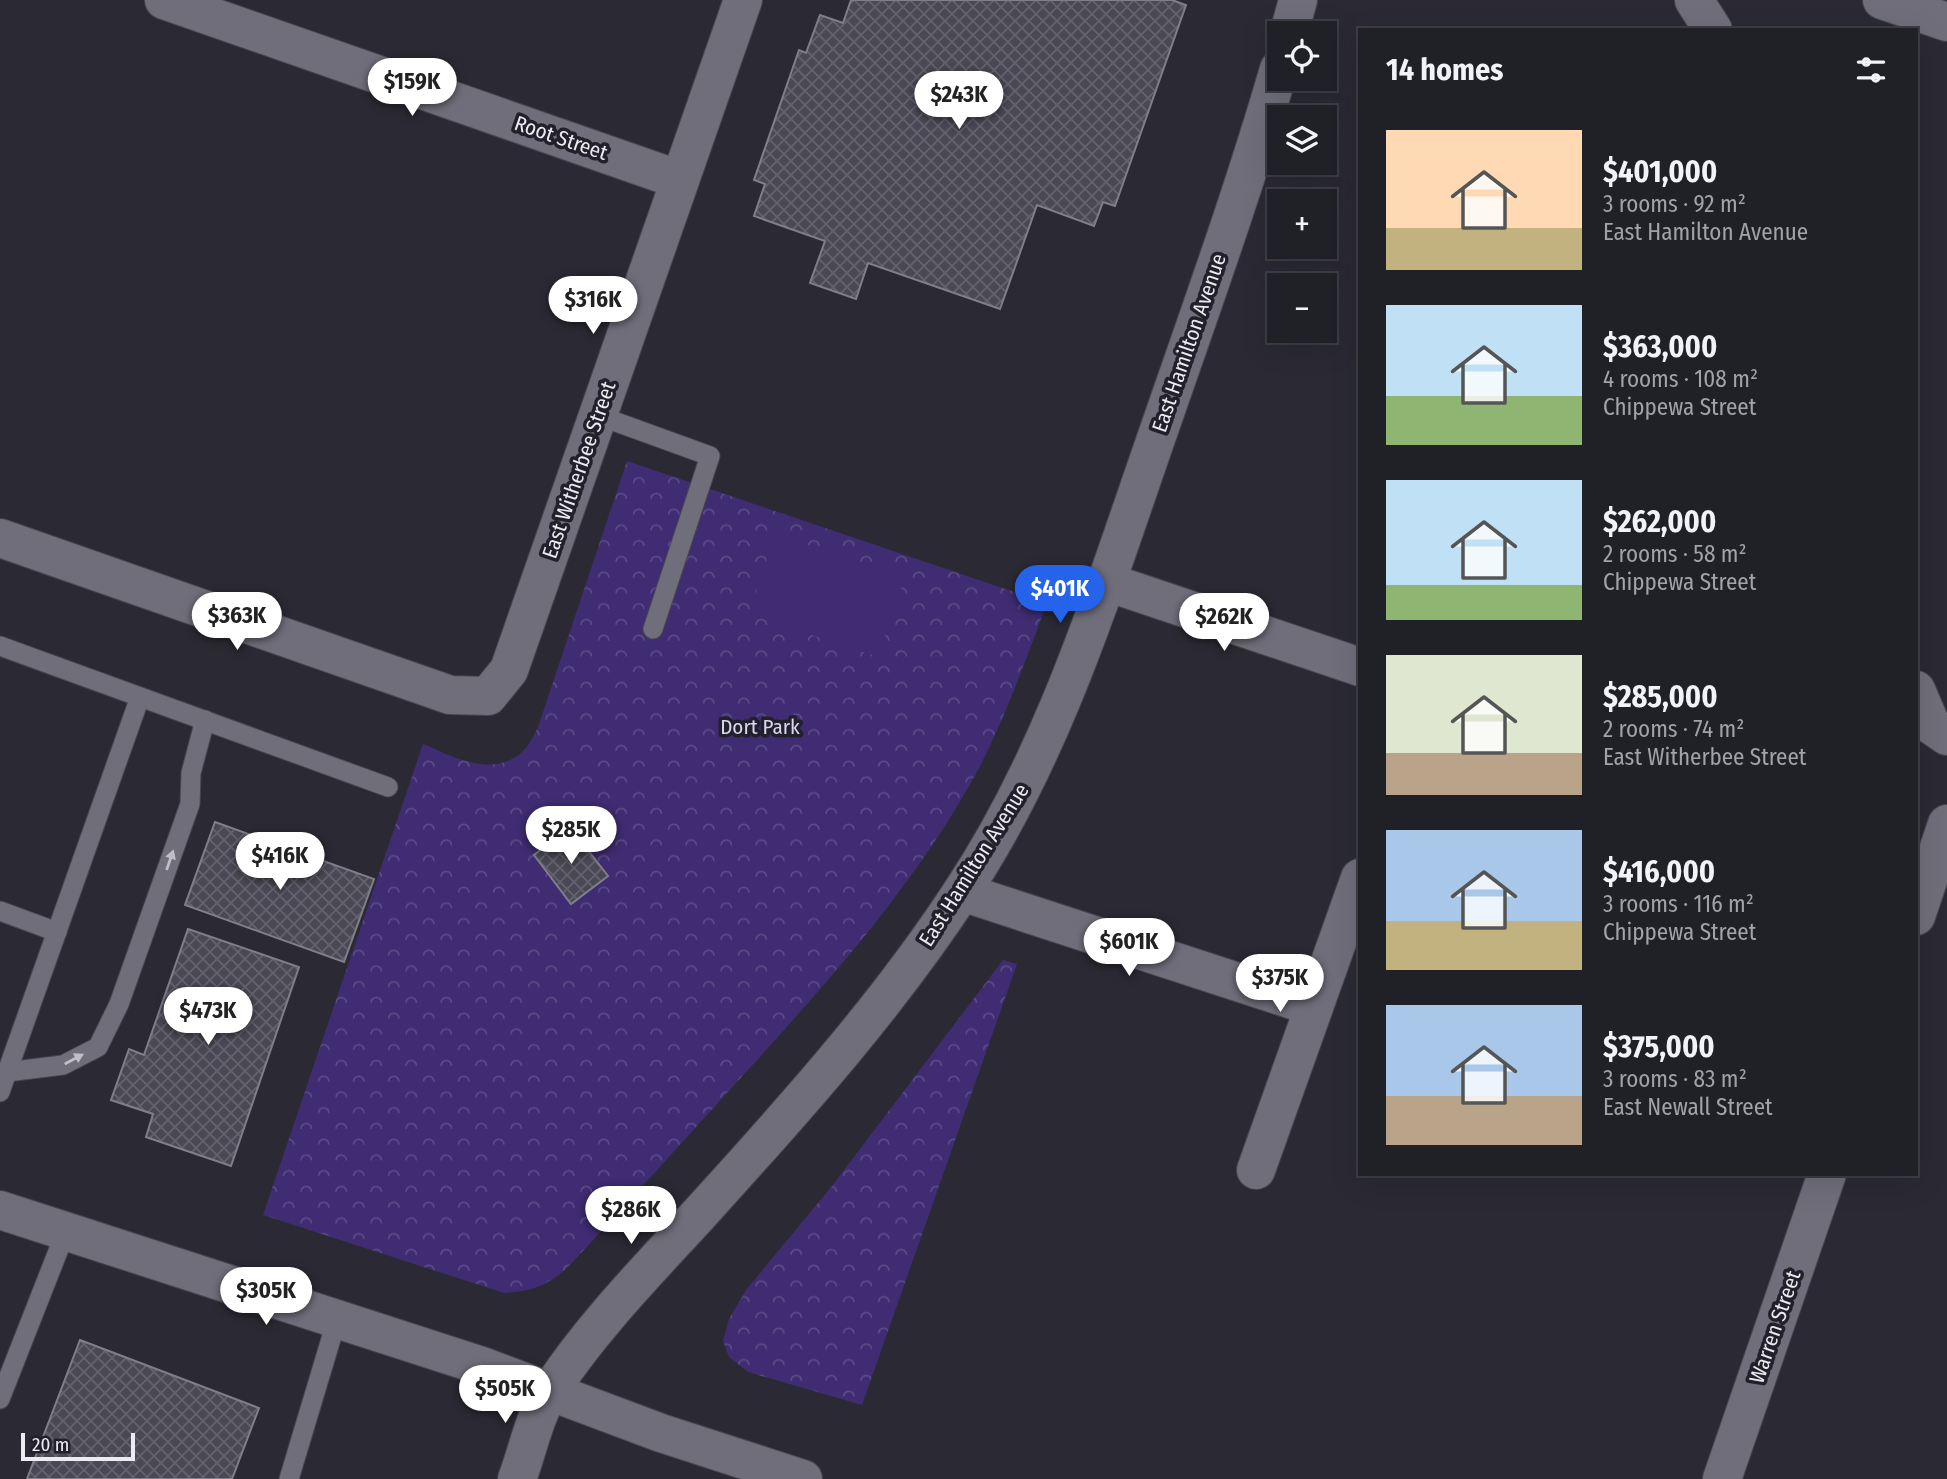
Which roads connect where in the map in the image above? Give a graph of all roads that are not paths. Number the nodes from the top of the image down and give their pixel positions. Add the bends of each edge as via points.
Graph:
1 (164, 0) edge
2 (743, 0) edge
3 (1298, 0) edge
4 (1695, 0) edge
5 (1882, 0) edge
6 (1292, 21) edge
7 (1947, 22) edge
8 (1712, 28) edge
9 (1272, 91) edge
10 (680, 180) junction
11 (597, 415) junction
12 (0, 538) edge
13 (1107, 582) junction
14 (653, 629) dead end
15 (0, 646) edge
16 (1358, 666) edge
17 (1918, 695) edge
18 (140, 697) junction
19 (205, 720) junction
20 (1947, 736) edge
21 (388, 787) dead end
22 (1947, 824) edge
23 (1932, 864) edge
24 (1358, 884) edge
25 (962, 892) junction
26 (1918, 910) edge
27 (0, 911) edge
28 (57, 932) junction
29 (1314, 1007) junction
30 (7, 1072) junction
31 (0, 1092) edge
32 (1256, 1170) dead end
33 (1826, 1176) edge
34 (0, 1210) edge
35 (66, 1231) junction
36 (337, 1319) junction
37 (550, 1391) junction
38 (0, 1399) edge
39 (289, 1479) edge
40 (517, 1479) edge
41 (803, 1479) edge
42 (1722, 1479) edge

1 - 10 street, Root Street
2 - 10 street, East Witherbee Street
3 - 6 street
4 - 8 street
5 - 7 street
9 - 13 street, East Hamilton Avenue
10 - 11 street, East Witherbee Street
11 - 12 street, East Witherbee Street via 509,670 488,696 450,695
11 - 14 lane via 710,456
13 - 16 street
13 - 25 street, East Hamilton Avenue via 1035,767
15 - 18 lane
17 - 20 street via 1931,724
18 - 19 lane
18 - 28 lane
19 - 21 lane
30 -> 19 lane via 63,1065 98,1047 119,1004 190,804 191,773
22 - 23 street
23 - 26 street
24 - 29 street
25 - 29 street
25 - 37 street, East Hamilton Avenue via 862,1027 599,1325
27 - 28 lane
28 - 30 lane
29 - 32 street
30 - 31 lane
33 - 42 street, Warren Street
34 - 35 street
35 - 36 street
35 - 38 lane
36 - 37 street
36 - 39 lane
37 - 40 street, East Hamilton Avenue
37 - 41 street

